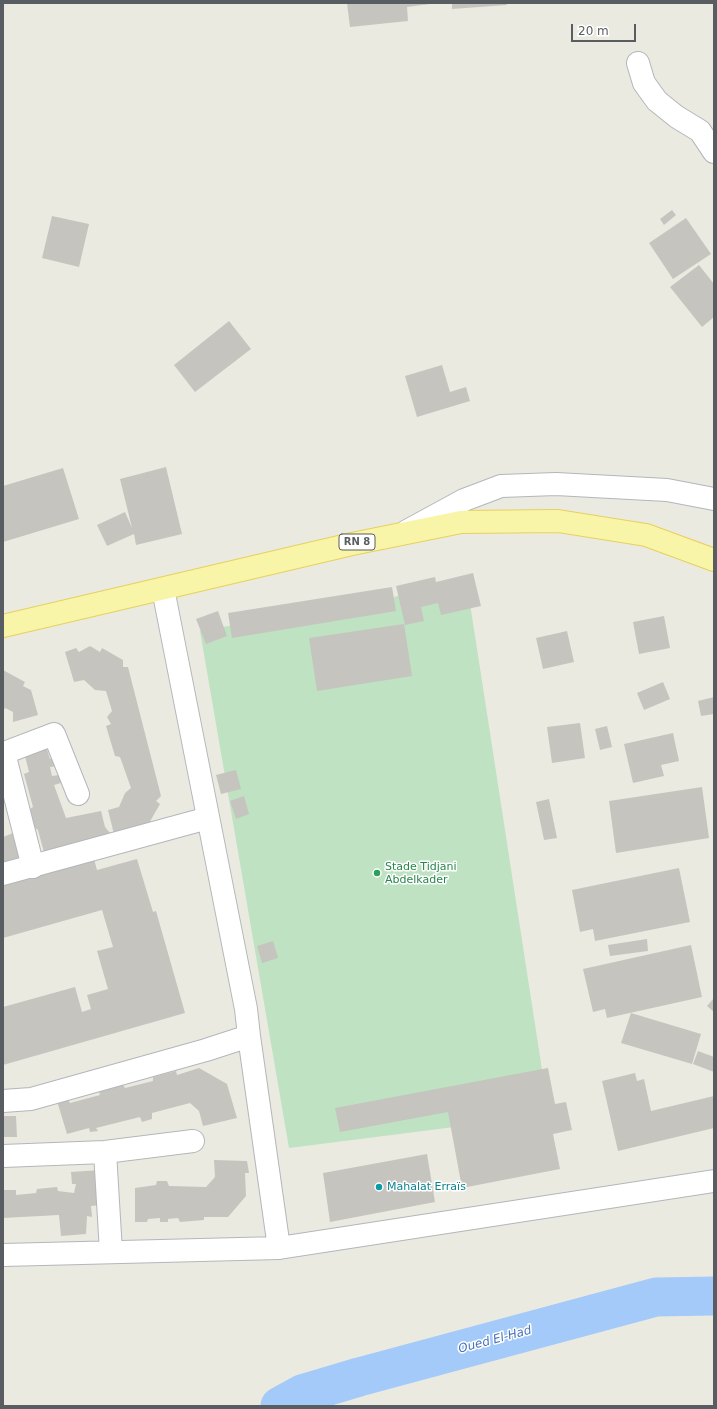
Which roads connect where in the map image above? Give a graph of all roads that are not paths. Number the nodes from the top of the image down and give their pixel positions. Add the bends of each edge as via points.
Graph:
1 (638, 63) dead end
2 (714, 152) edge
3 (714, 499) edge
4 (401, 534) junction
5 (714, 560) edge
6 (163, 589) junction
7 (3, 626) edge
8 (78, 794) dead end
9 (208, 818) junction
10 (33, 867) junction
11 (3, 874) edge
12 (249, 1036) junction
13 (3, 1101) edge
14 (193, 1141) dead end
15 (105, 1152) junction
16 (3, 1156) edge
17 (714, 1181) edge
18 (279, 1248) junction
19 (110, 1252) junction
20 (3, 1255) edge

1 - 2 street via 644,83 657,101 700,131
3 - 4 street via 666,490 556,484 501,486 464,500
4 - 5 main road, RN 8 via 461,522 558,521 646,535
4 - 6 main road, RN 8
6 - 7 main road, RN 8
6 - 9 street
8 - 10 street via 54,734 4,753
9 - 10 street
9 - 12 street via 246,1009
10 - 11 street
12 - 13 street via 31,1099
12 - 18 street
14 - 15 street
15 - 16 street
15 - 19 street
17 - 18 street
18 - 19 street
19 - 20 street

